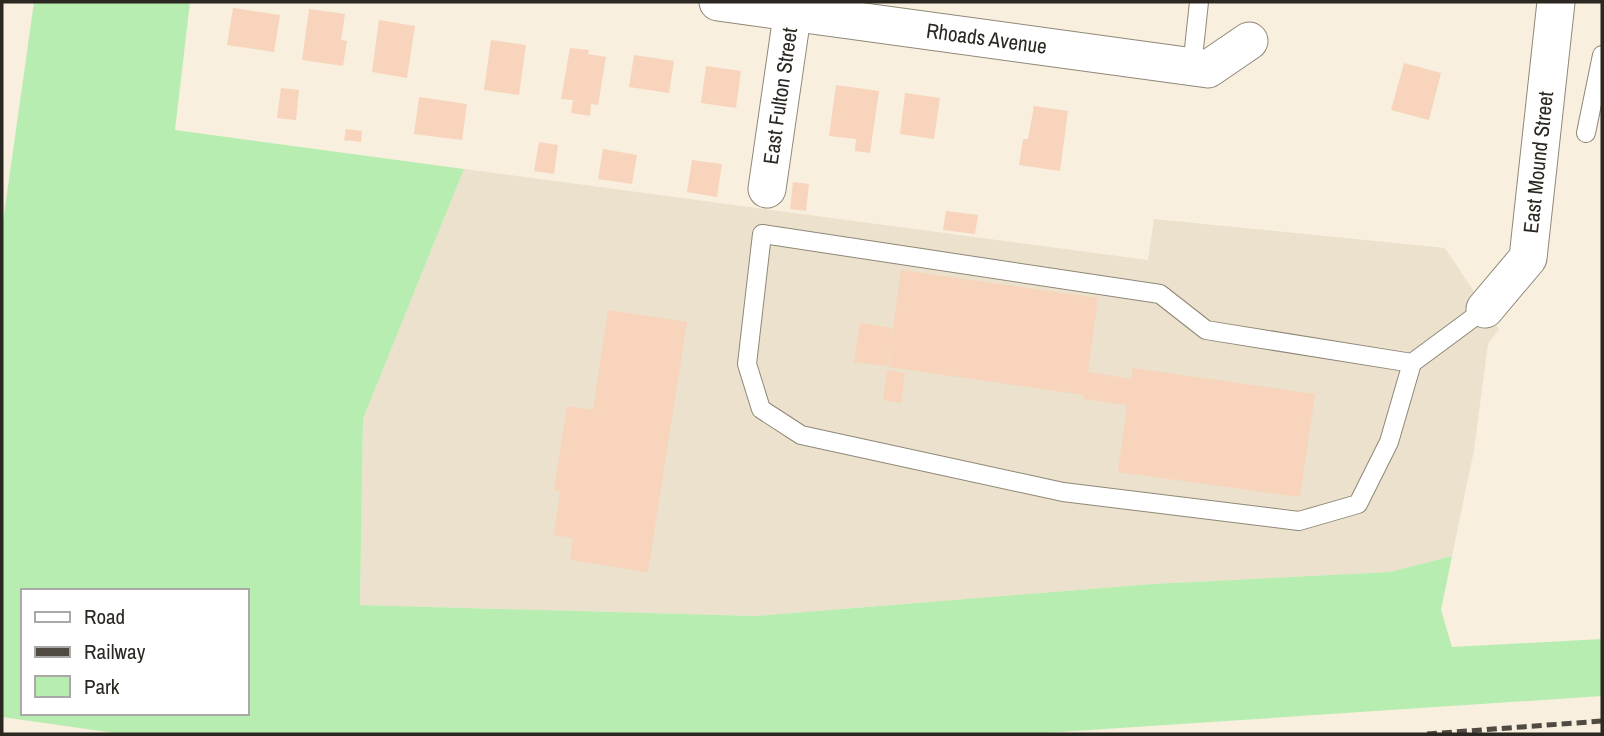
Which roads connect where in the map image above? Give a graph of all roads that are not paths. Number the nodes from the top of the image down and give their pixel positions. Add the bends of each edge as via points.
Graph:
1 (718, 2) edge
2 (1199, 2) edge
3 (1556, 2) edge
4 (793, 7) edge
5 (1249, 41) dead end
6 (1602, 55) edge
7 (1192, 66) junction
8 (1586, 133) dead end
9 (767, 189) dead end
10 (1485, 309) joint
11 (1412, 363) junction

1 - 4 street, Rhoads Avenue
2 - 7 lane
3 - 10 street, East Mound Street via 1528,258
4 - 7 street, Rhoads Avenue
4 - 9 street, East Fulton Street
5 - 7 street, Rhoads Avenue via 1208,69
6 - 8 lane
10 - 11 lane
11 - 11 lane via 1206,330 1160,293 762,234 747,364 761,409 801,435 1063,492 1298,521 1358,504 1388,442

